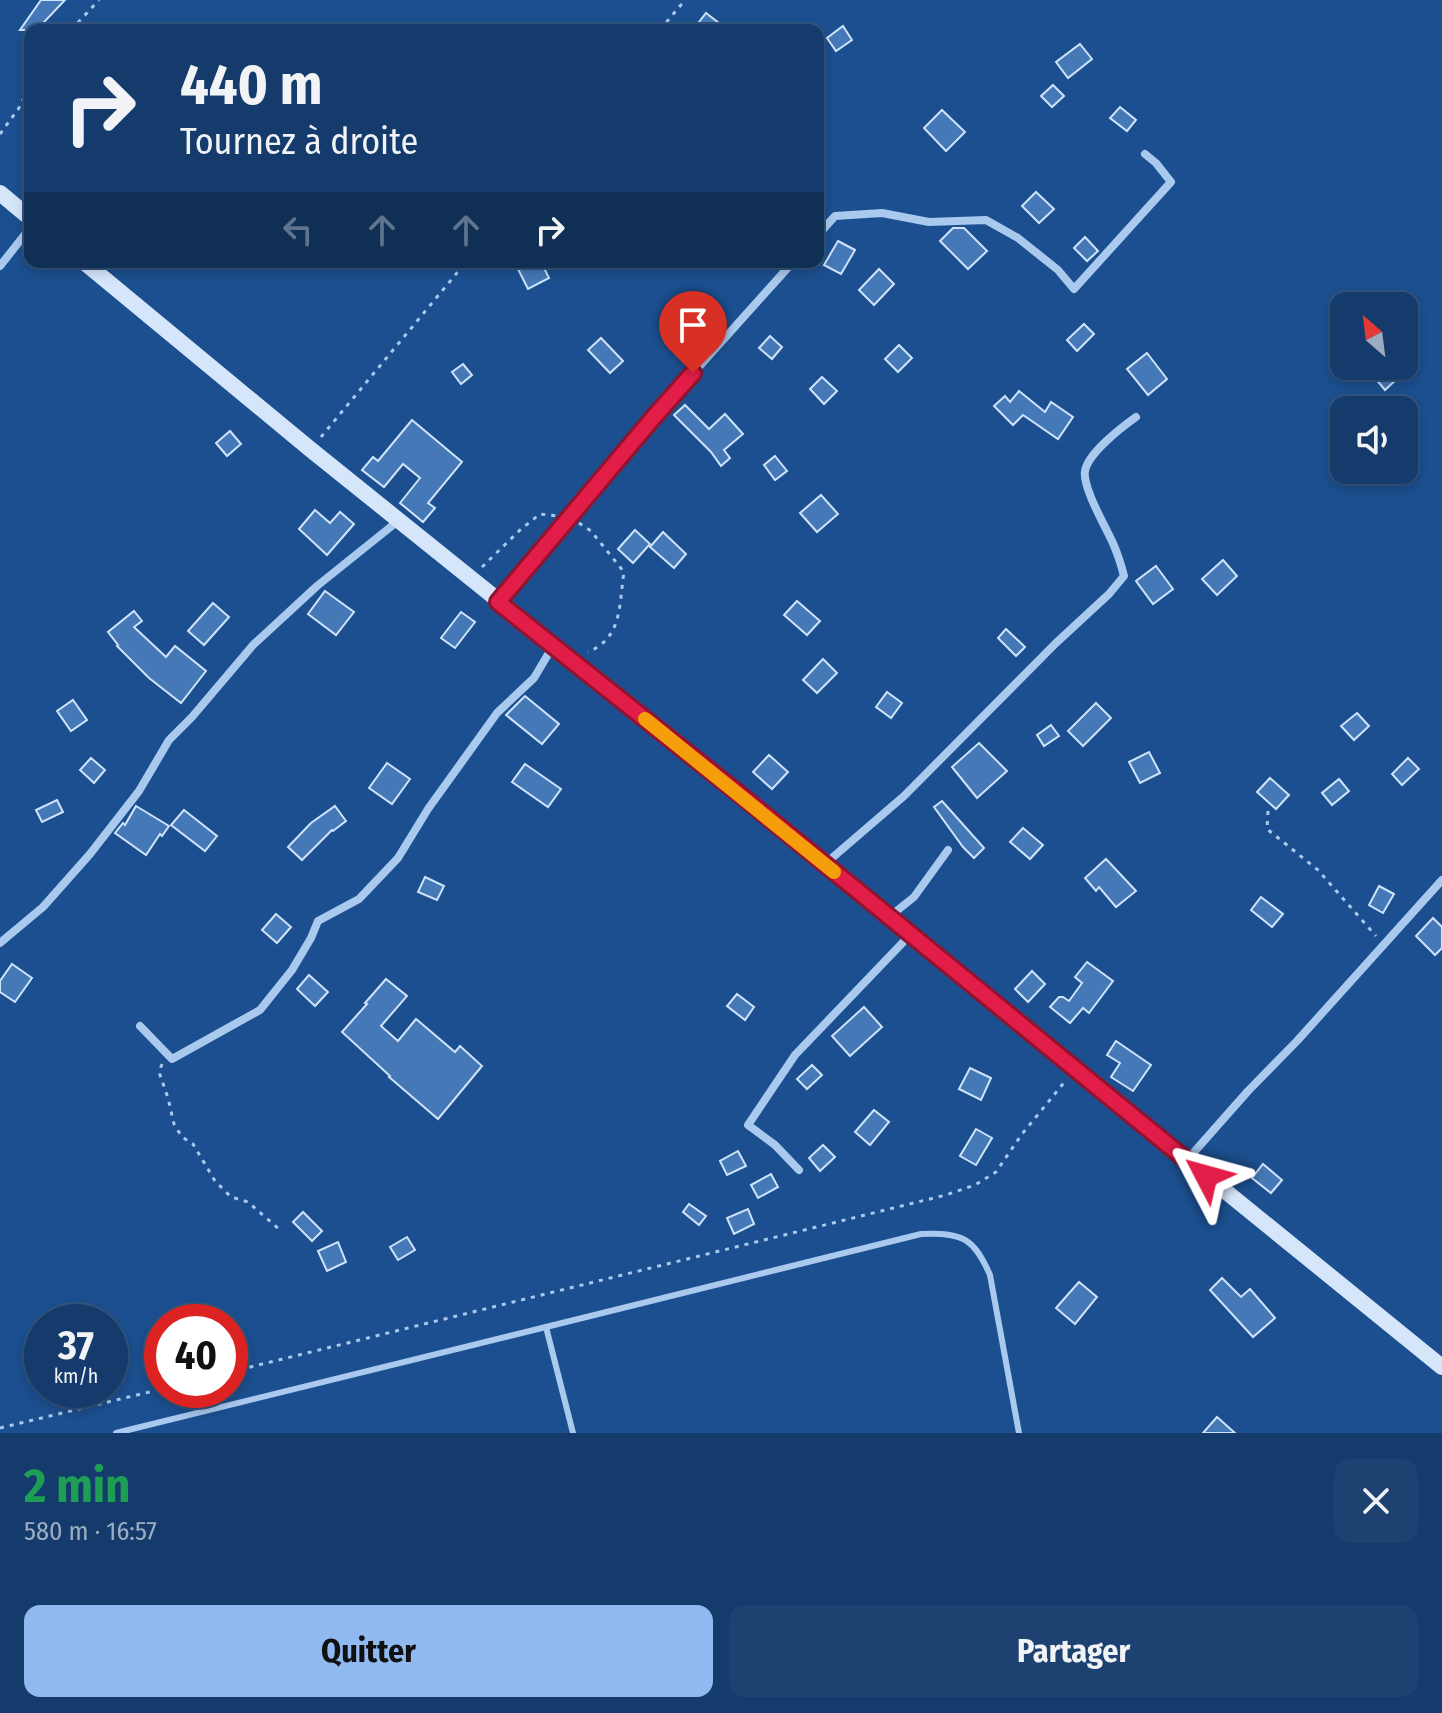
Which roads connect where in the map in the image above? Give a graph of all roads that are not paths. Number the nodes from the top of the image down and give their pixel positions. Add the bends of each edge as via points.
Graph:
1 (1145, 154) dead end
2 (0, 193) edge
3 (24, 213) edge
4 (824, 228) edge
5 (24, 236) edge
6 (0, 266) edge
7 (91, 268) edge
8 (788, 268) edge
9 (1136, 417) dead end
10 (398, 521) junction
11 (498, 602) junction
12 (553, 646) junction
13 (948, 850) dead end
14 (825, 865) junction
15 (1442, 880) edge
16 (888, 917) junction
17 (910, 935) junction
18 (0, 943) edge
19 (140, 1026) dead end
20 (1187, 1160) junction
21 (799, 1170) dead end
22 (546, 1327) junction
23 (1442, 1367) edge
24 (116, 1433) edge
25 (573, 1433) edge
26 (1019, 1433) edge

1 - 4 street via 1171,182 1074,289 1018,238 986,220 929,222 882,213 835,216
2 - 3 street
5 - 6 street
7 - 10 street
8 - 11 street
9 - 14 street via 1102,445 1084,471 1124,576 904,796
10 - 11 street
10 - 18 street via 253,645 169,740 139,791 90,854 43,907
11 - 12 street
12 - 14 street
12 - 19 street via 534,678 497,713 398,858 359,899 318,921 292,970 260,1010 172,1059
13 - 16 street via 914,897
14 - 16 street
15 - 20 street
16 - 17 street
17 - 20 street
17 - 21 street via 795,1055 748,1125
20 - 23 street
22 - 24 lane
22 - 25 lane
22 - 26 lane via 944,1232 966,1239 981,1253 990,1275

